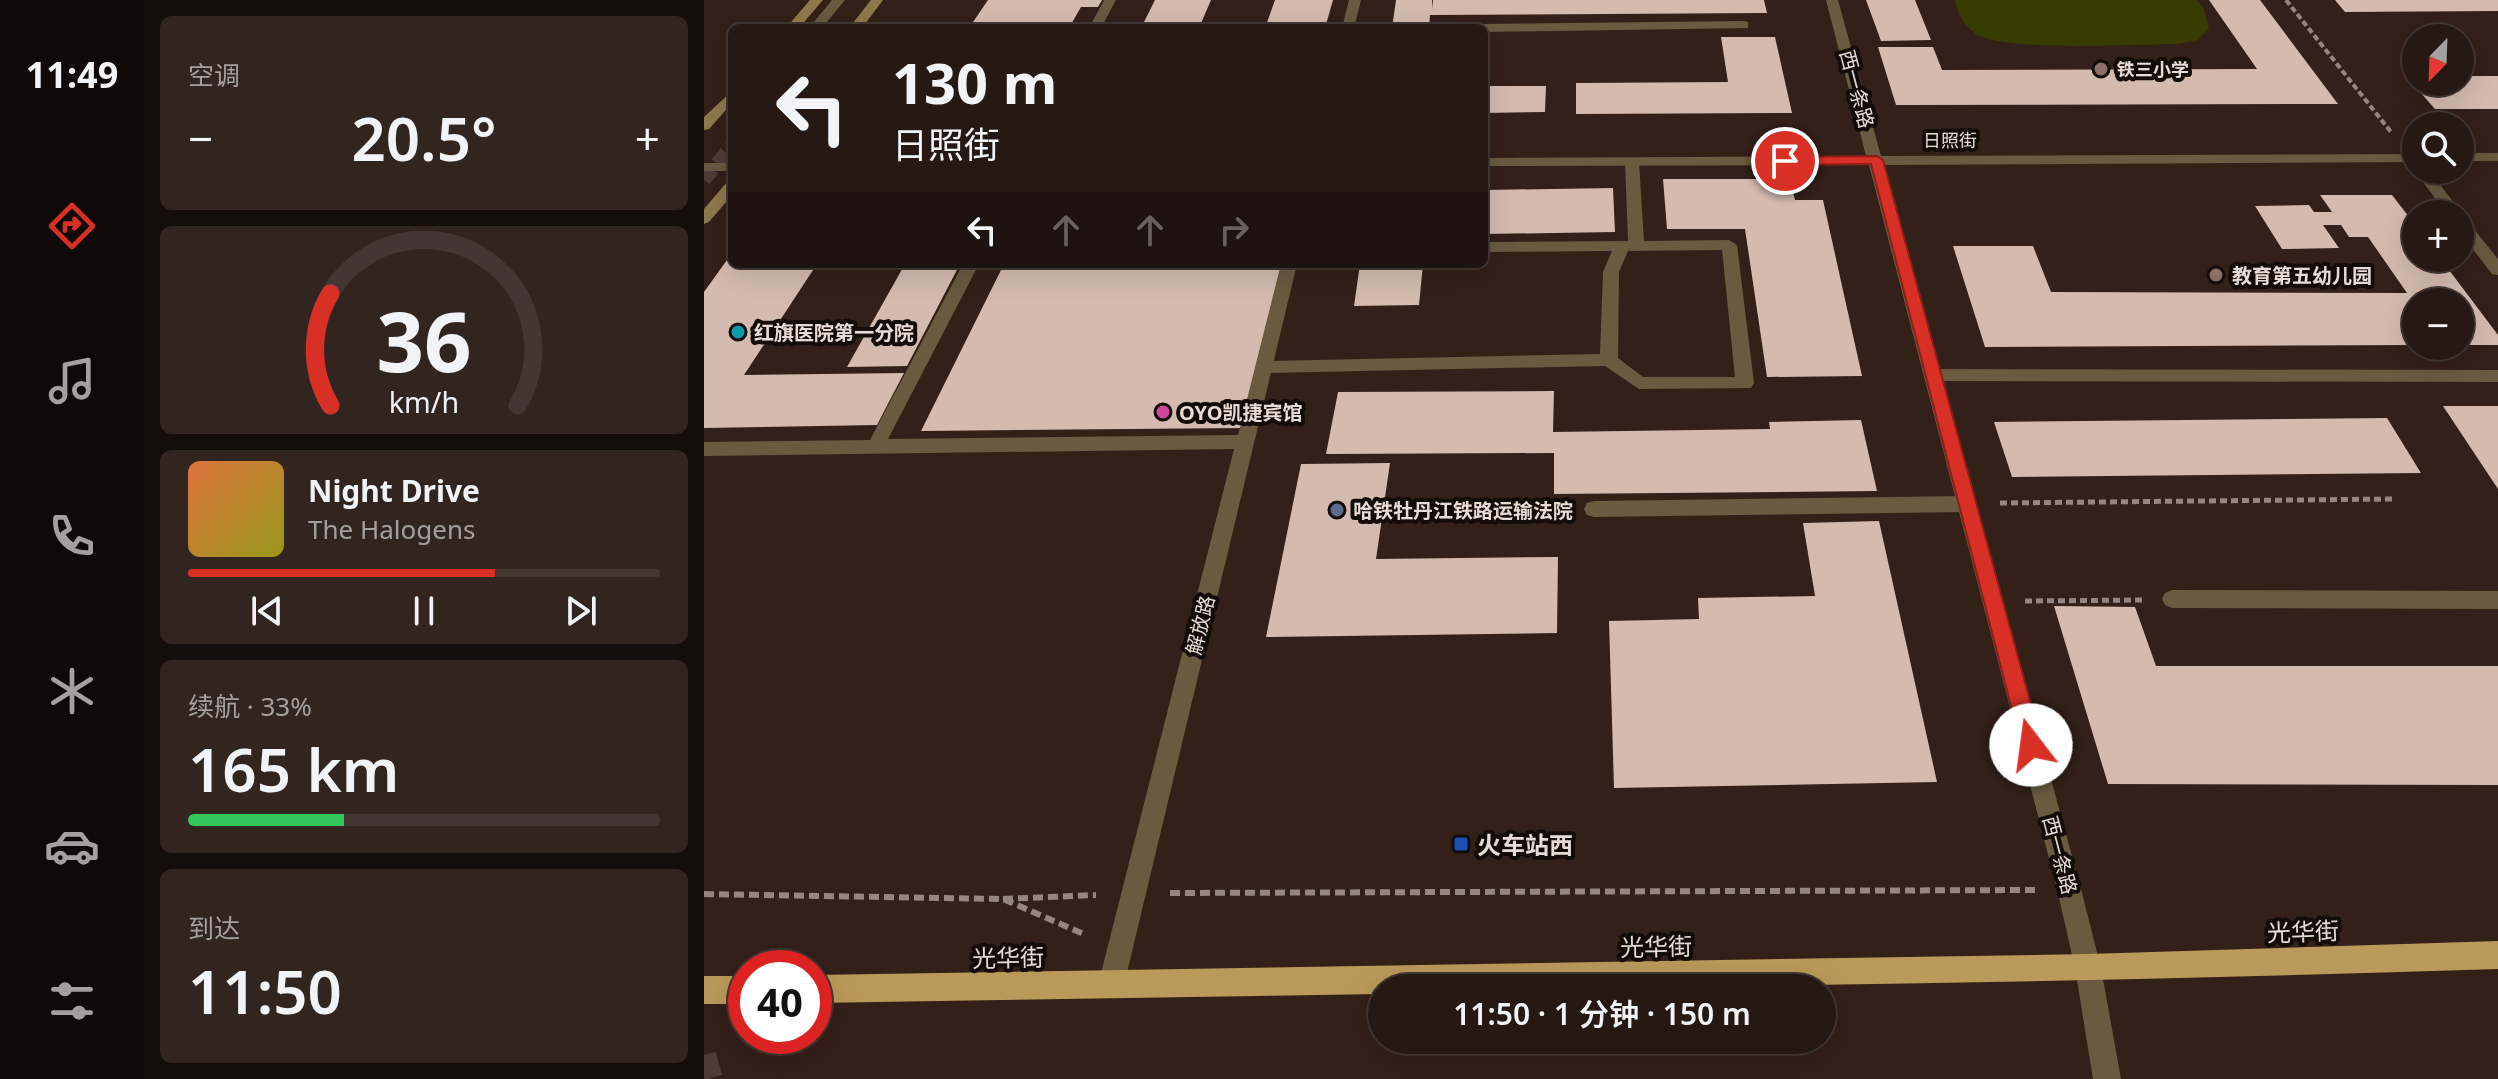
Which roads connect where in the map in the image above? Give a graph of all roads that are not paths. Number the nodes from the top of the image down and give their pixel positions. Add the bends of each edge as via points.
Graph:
1 (817, 0) edge
2 (839, 0) edge
3 (851, 0) edge
4 (877, 0) edge
5 (1110, 0) edge
6 (1355, 0) edge
7 (1832, 0) edge
8 (796, 24) edge
9 (818, 24) edge
10 (831, 24) edge
11 (858, 24) edge
12 (1097, 24) edge
13 (1349, 24) edge
14 (1743, 25) dead end
15 (1488, 28) edge
16 (728, 99) edge
17 (704, 126) edge
18 (2474, 157) edge
19 (2498, 157) edge
20 (1877, 160) junction
21 (1488, 162) edge
22 (1632, 162) junction
23 (2402, 162) edge
24 (704, 167) edge
25 (728, 167) edge
26 (728, 190) edge
27 (704, 219) edge
28 (2474, 239) edge
29 (1629, 246) junction
30 (1488, 247) edge
31 (969, 268) edge
32 (1288, 268) edge
33 (2498, 270) edge
34 (1609, 360) junction
35 (1264, 367) junction
36 (1933, 375) junction
37 (2498, 376) edge
38 (1245, 442) junction
39 (875, 447) junction
40 (704, 449) edge
41 (1967, 504) junction
42 (1594, 509) dead end
43 (2172, 599) road end
44 (2498, 600) edge
45 (2498, 955) edge
46 (2088, 968) junction
47 (1111, 985) junction
48 (832, 989) edge
49 (704, 990) edge
50 (728, 990) edge
51 (2107, 1079) edge

1 - 8 main road
2 - 9 street
3 - 10 street
4 - 11 main road
5 - 12 street
6 - 13 street
7 - 20 street, 西一条路
14 - 15 street
16 - 17 main road
18 - 19 street
20 - 22 street, 日照街
20 - 23 street, 日照街
20 - 36 street, 西一条路
21 - 22 street, 日照街
22 - 29 street
24 - 25 street
26 - 27 main road
28 - 33 street
29 - 30 street
29 - 34 street via 1611,272
29 - 34 street via 1729,245 1745,383 1639,383
31 - 39 street
32 - 35 street, 解放路
34 - 35 street
35 - 38 street, 解放路
36 - 37 street
36 - 41 street, 西一条路
38 - 39 street
38 - 47 street, 解放路
39 - 40 street
41 - 42 street
41 - 46 street, 西一条路
43 - 44 street
45 - 46 highway, 光华街
46 - 47 highway, 光华街
46 - 51 street, 西一条路
47 - 48 highway, 光华街
49 - 50 highway

